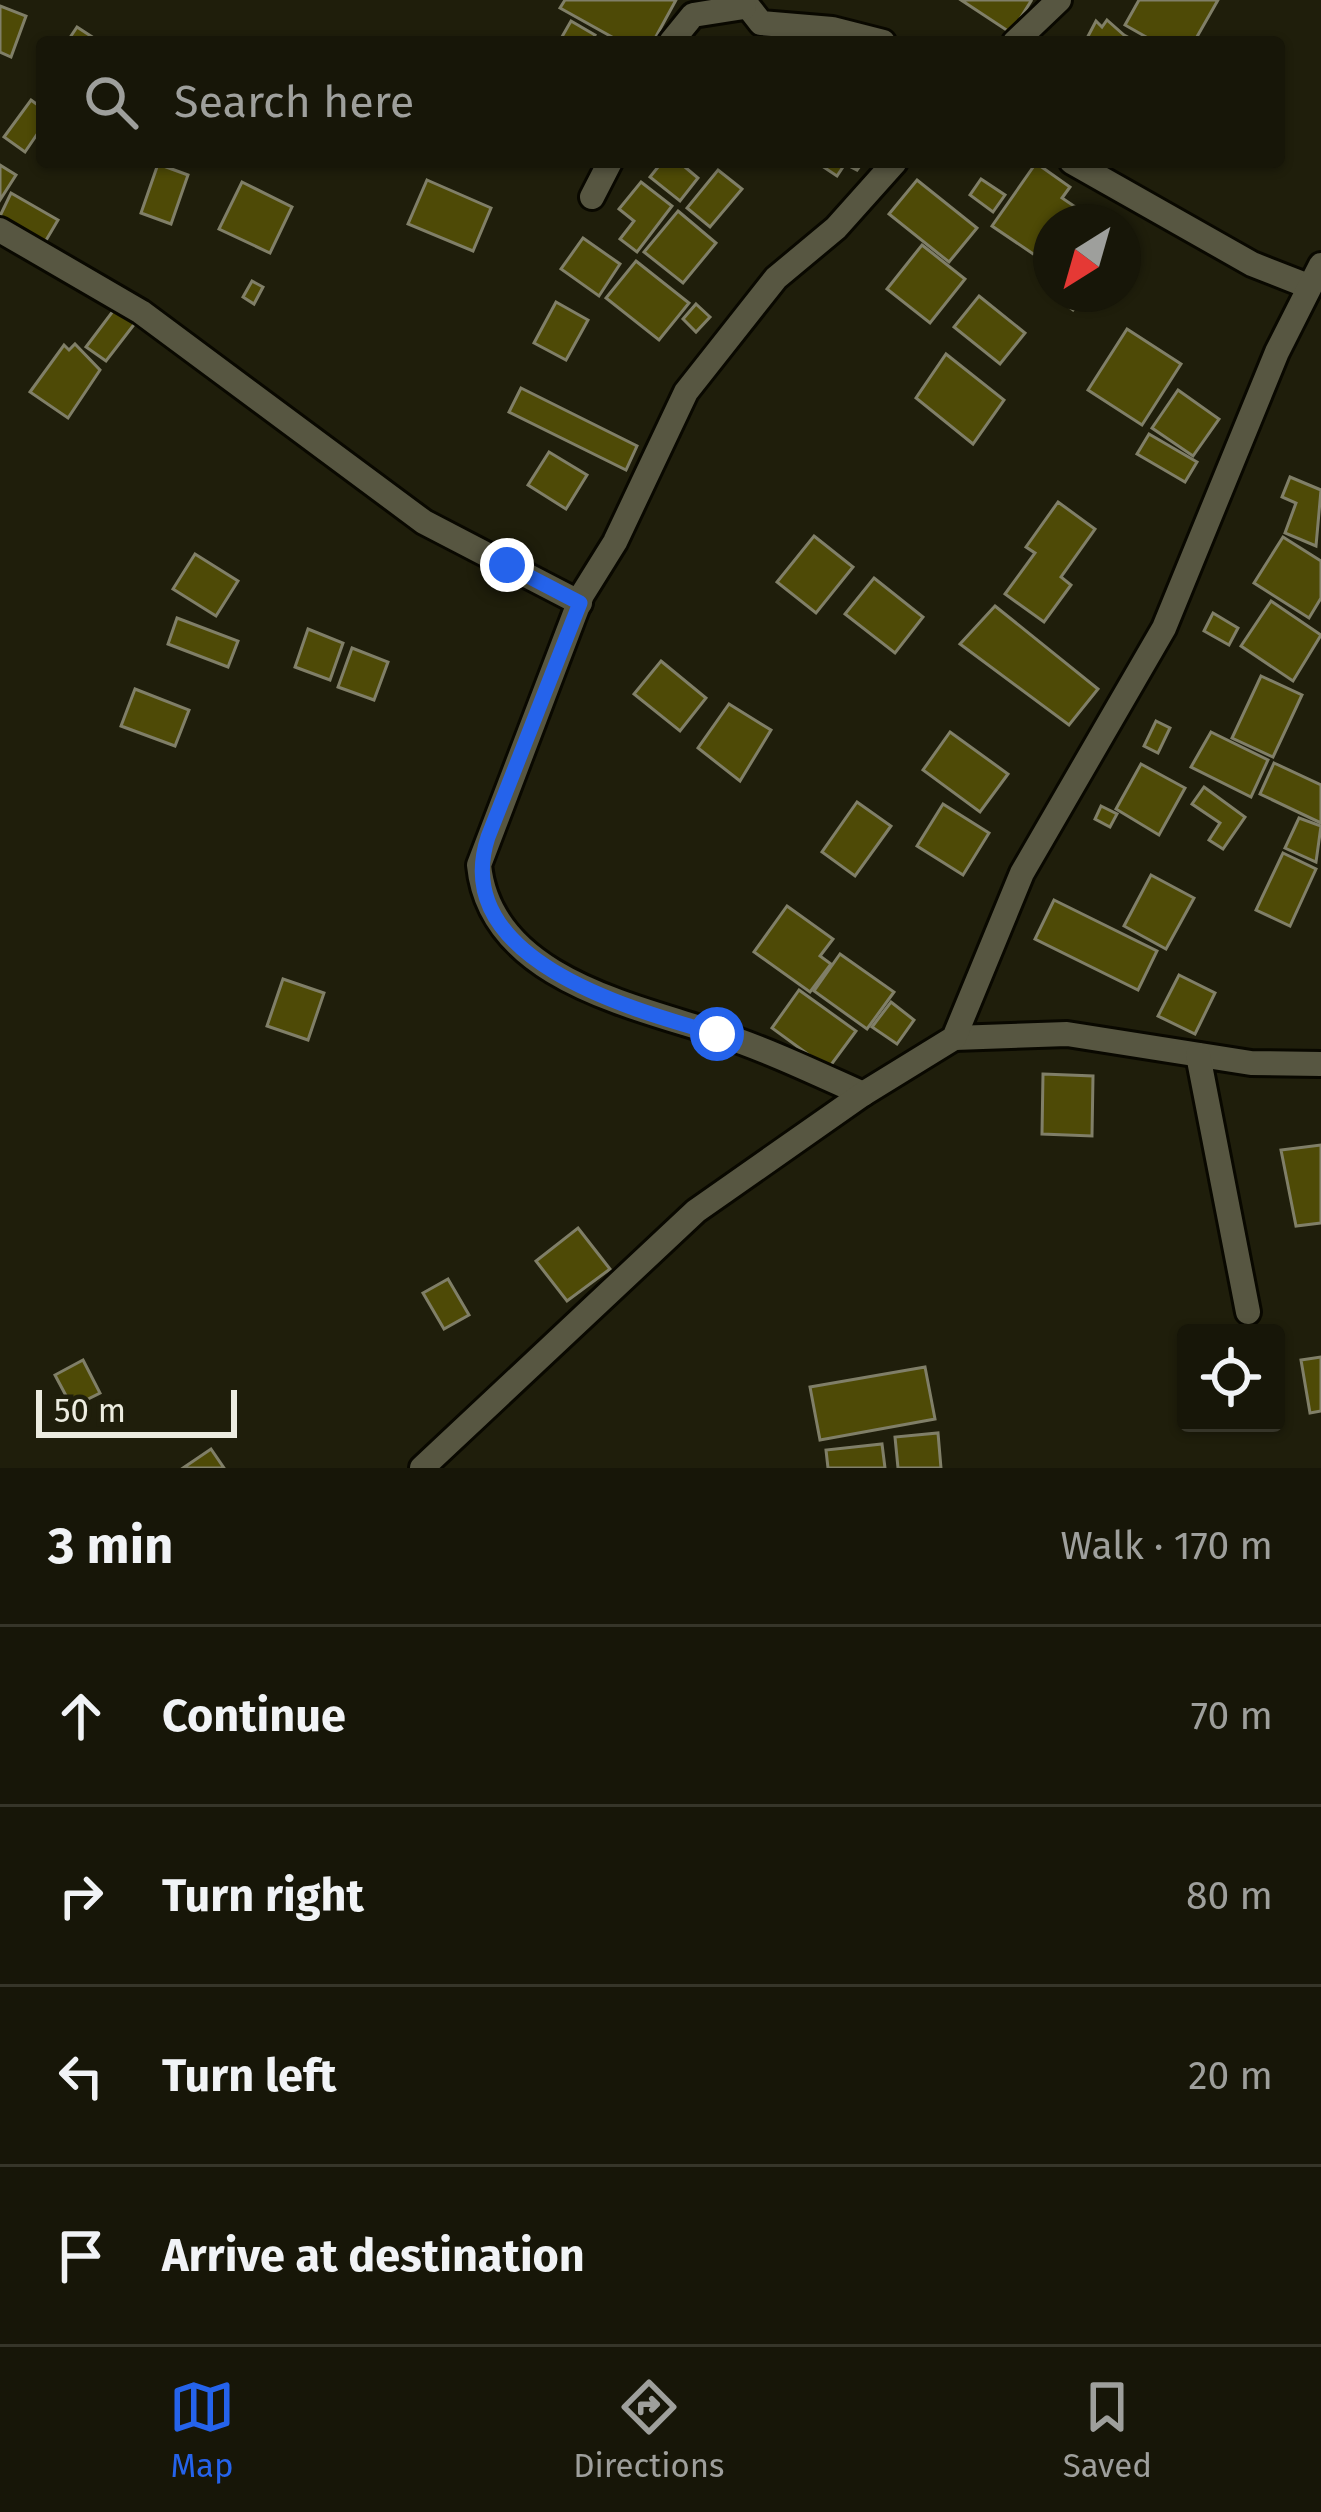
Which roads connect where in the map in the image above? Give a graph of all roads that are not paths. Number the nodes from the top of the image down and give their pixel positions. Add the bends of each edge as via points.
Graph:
1 (1059, 0) edge
2 (744, 4) edge
3 (676, 36) edge
4 (859, 36) edge
5 (1021, 36) edge
6 (607, 168) edge
7 (890, 168) edge
8 (1083, 168) edge
9 (592, 197) dead end
10 (0, 230) edge
11 (1314, 275) edge
12 (580, 603) junction
13 (954, 1039) junction
14 (1198, 1054) junction
15 (1321, 1064) edge
16 (863, 1094) junction
17 (1248, 1312) dead end
18 (422, 1468) edge

1 - 5 street
2 - 3 street via 693,15
2 - 4 street via 761,23
6 - 9 street
7 - 12 street via 728,333 686,392
8 - 11 street via 1252,264
10 - 12 street via 141,312 424,522
11 - 13 street via 1164,628 1022,873
12 - 16 street via 479,865 491,914 522,946 596,995 772,1053
13 - 14 street via 1067,1034
13 - 16 street
14 - 15 street
14 - 17 street
16 - 18 street via 696,1211

